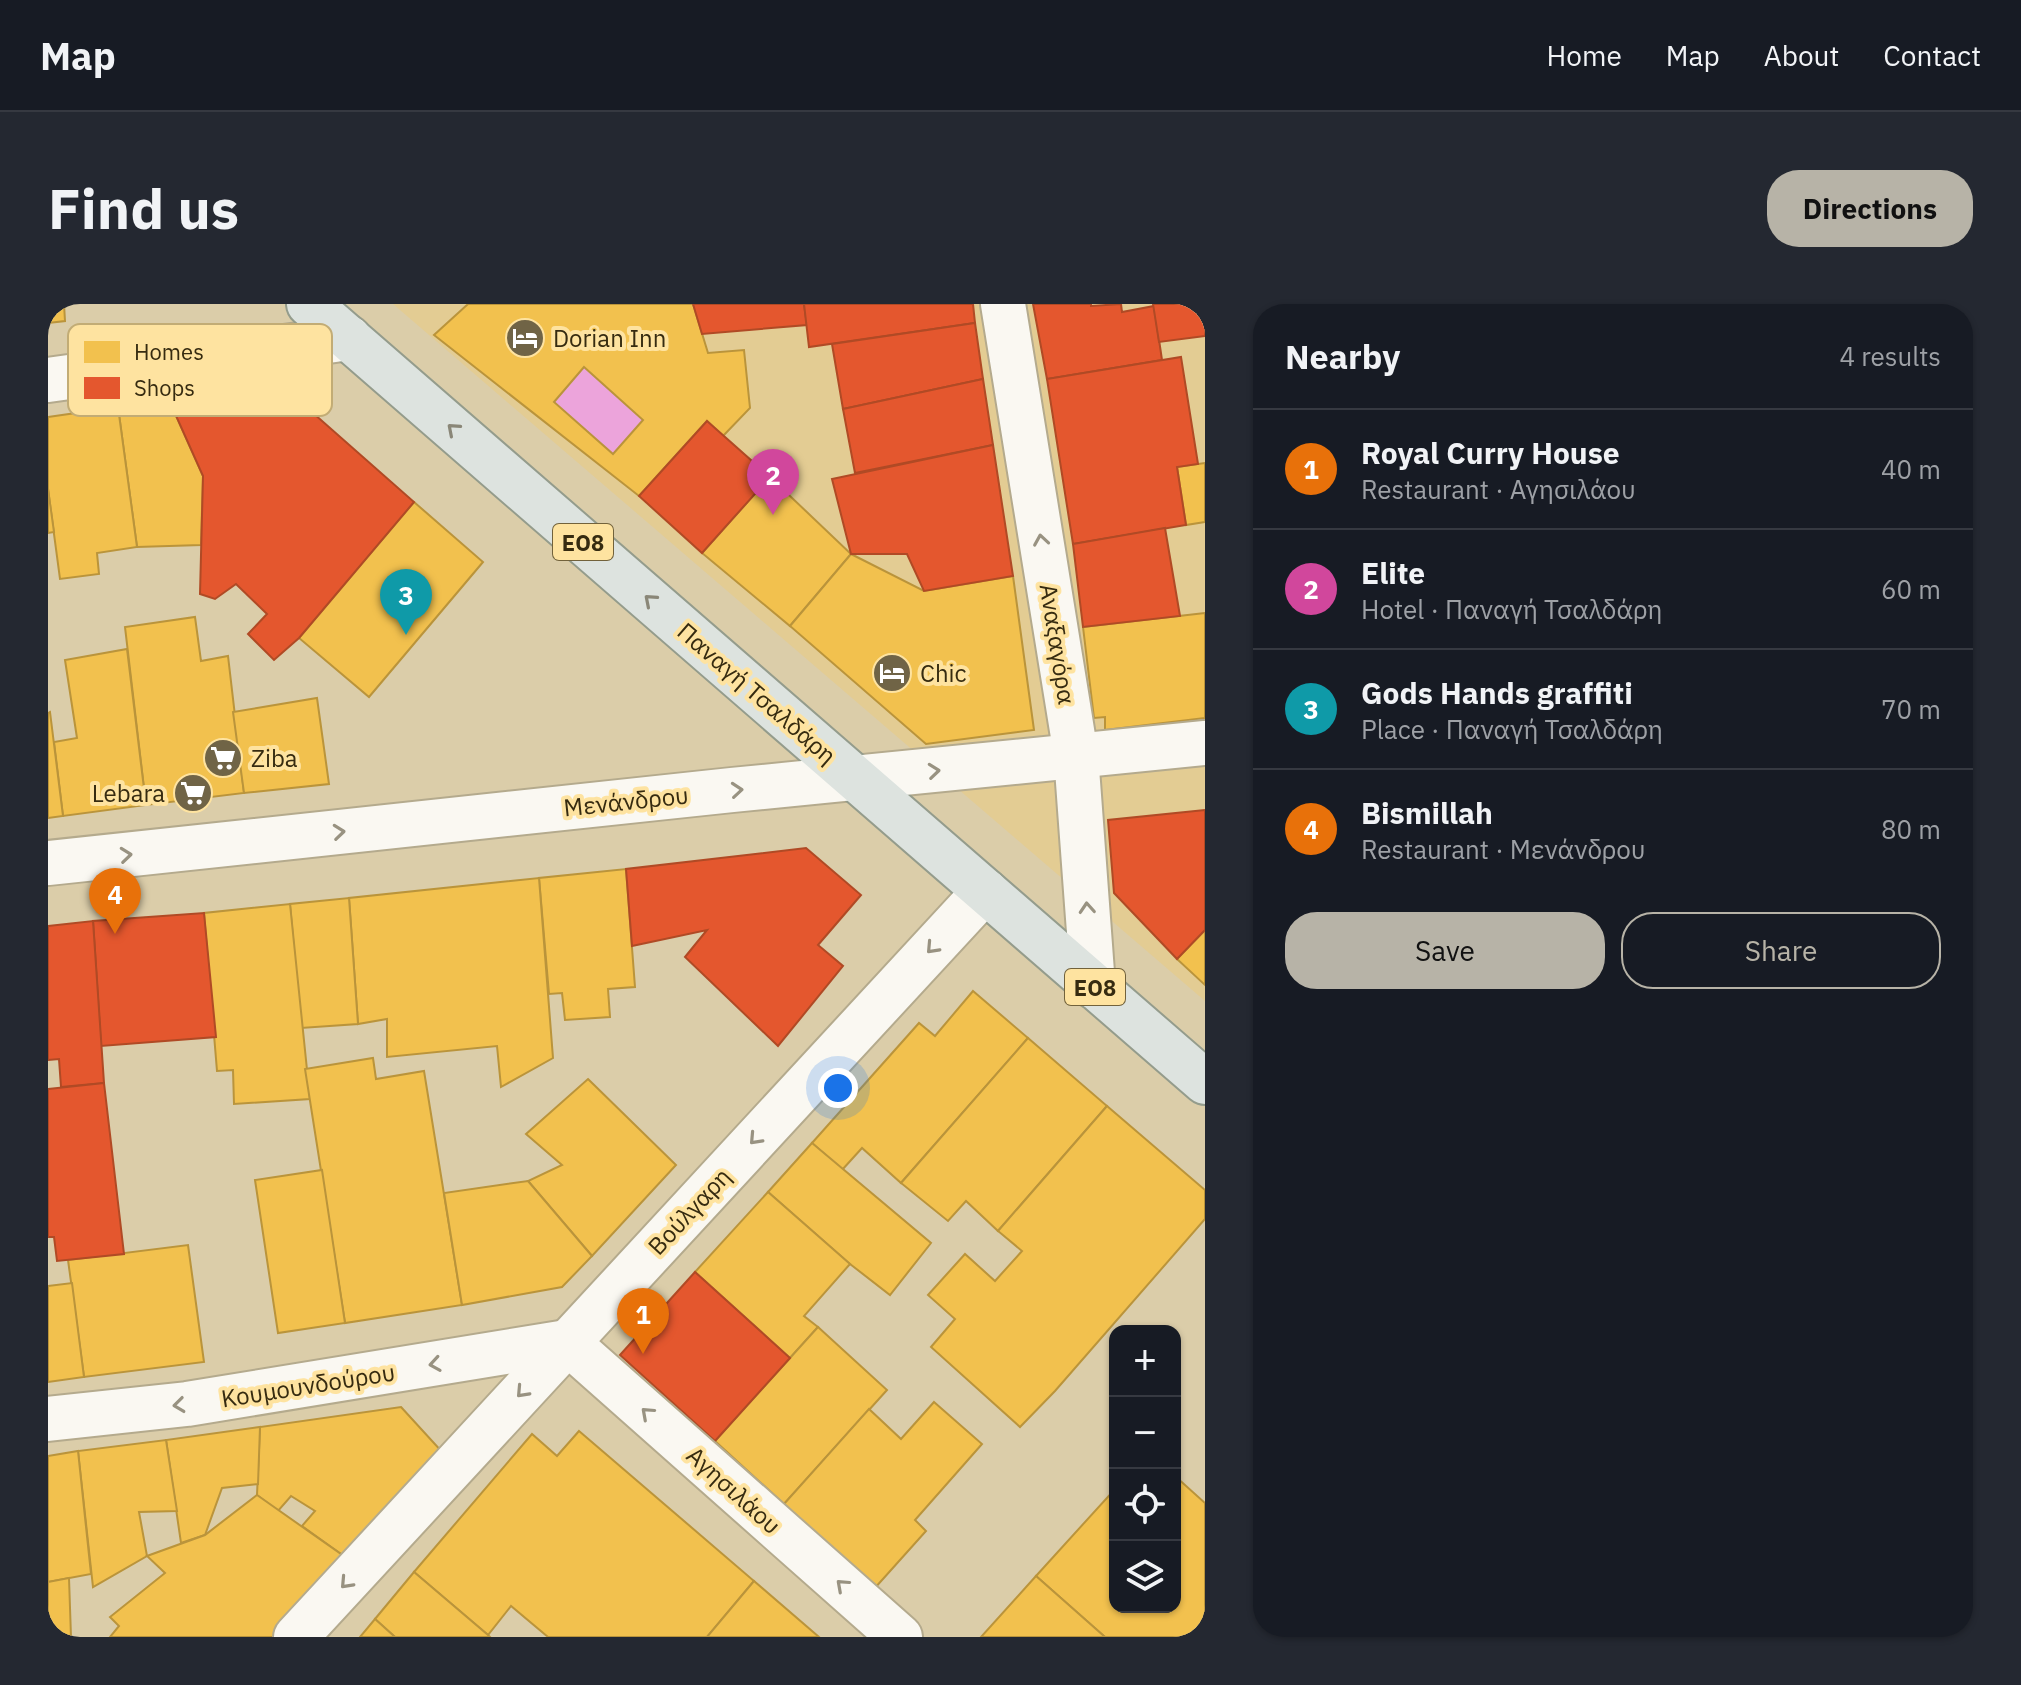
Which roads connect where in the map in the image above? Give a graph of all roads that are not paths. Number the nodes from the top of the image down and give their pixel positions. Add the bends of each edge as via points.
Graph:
1 (309, 304) edge
2 (1003, 304) edge
3 (349, 338) junction
4 (332, 340) edge
5 (68, 377) edge
6 (48, 380) edge
7 (1205, 743) edge
8 (1076, 755) junction
9 (856, 779) junction
10 (48, 863) edge
11 (985, 891) junction
12 (1093, 986) junction
13 (1205, 1082) edge
14 (567, 1342) junction
15 (48, 1419) edge
16 (296, 1637) edge
17 (900, 1637) edge

1 - 3 main road, Παναγή Τσαλδάρη / ΕΟ8
8 -> 2 street, Αναξαγόρα
3 - 4 street
9 -> 3 main road, Παναγή Τσαλδάρη / ΕΟ8
5 - 6 street
7 - 8 street, Μενάνδρου
9 -> 8 street, Μενάνδρου
12 -> 8 street, Αναξαγόρα
10 -> 9 street, Μενάνδρου
9 - 11 main road, Παναγή Τσαλδάρη / ΕΟ8
11 - 12 main road, Παναγή Τσαλδάρη / ΕΟ8
11 -> 14 street, Βούλγαρη
12 - 13 main road, Παναγή Τσαλδάρη / ΕΟ8
14 -> 15 street, Κουμουνδούρου via 187,1404
14 -> 16 street, Βούλγαρη
17 -> 14 street, Αγησιλάου

